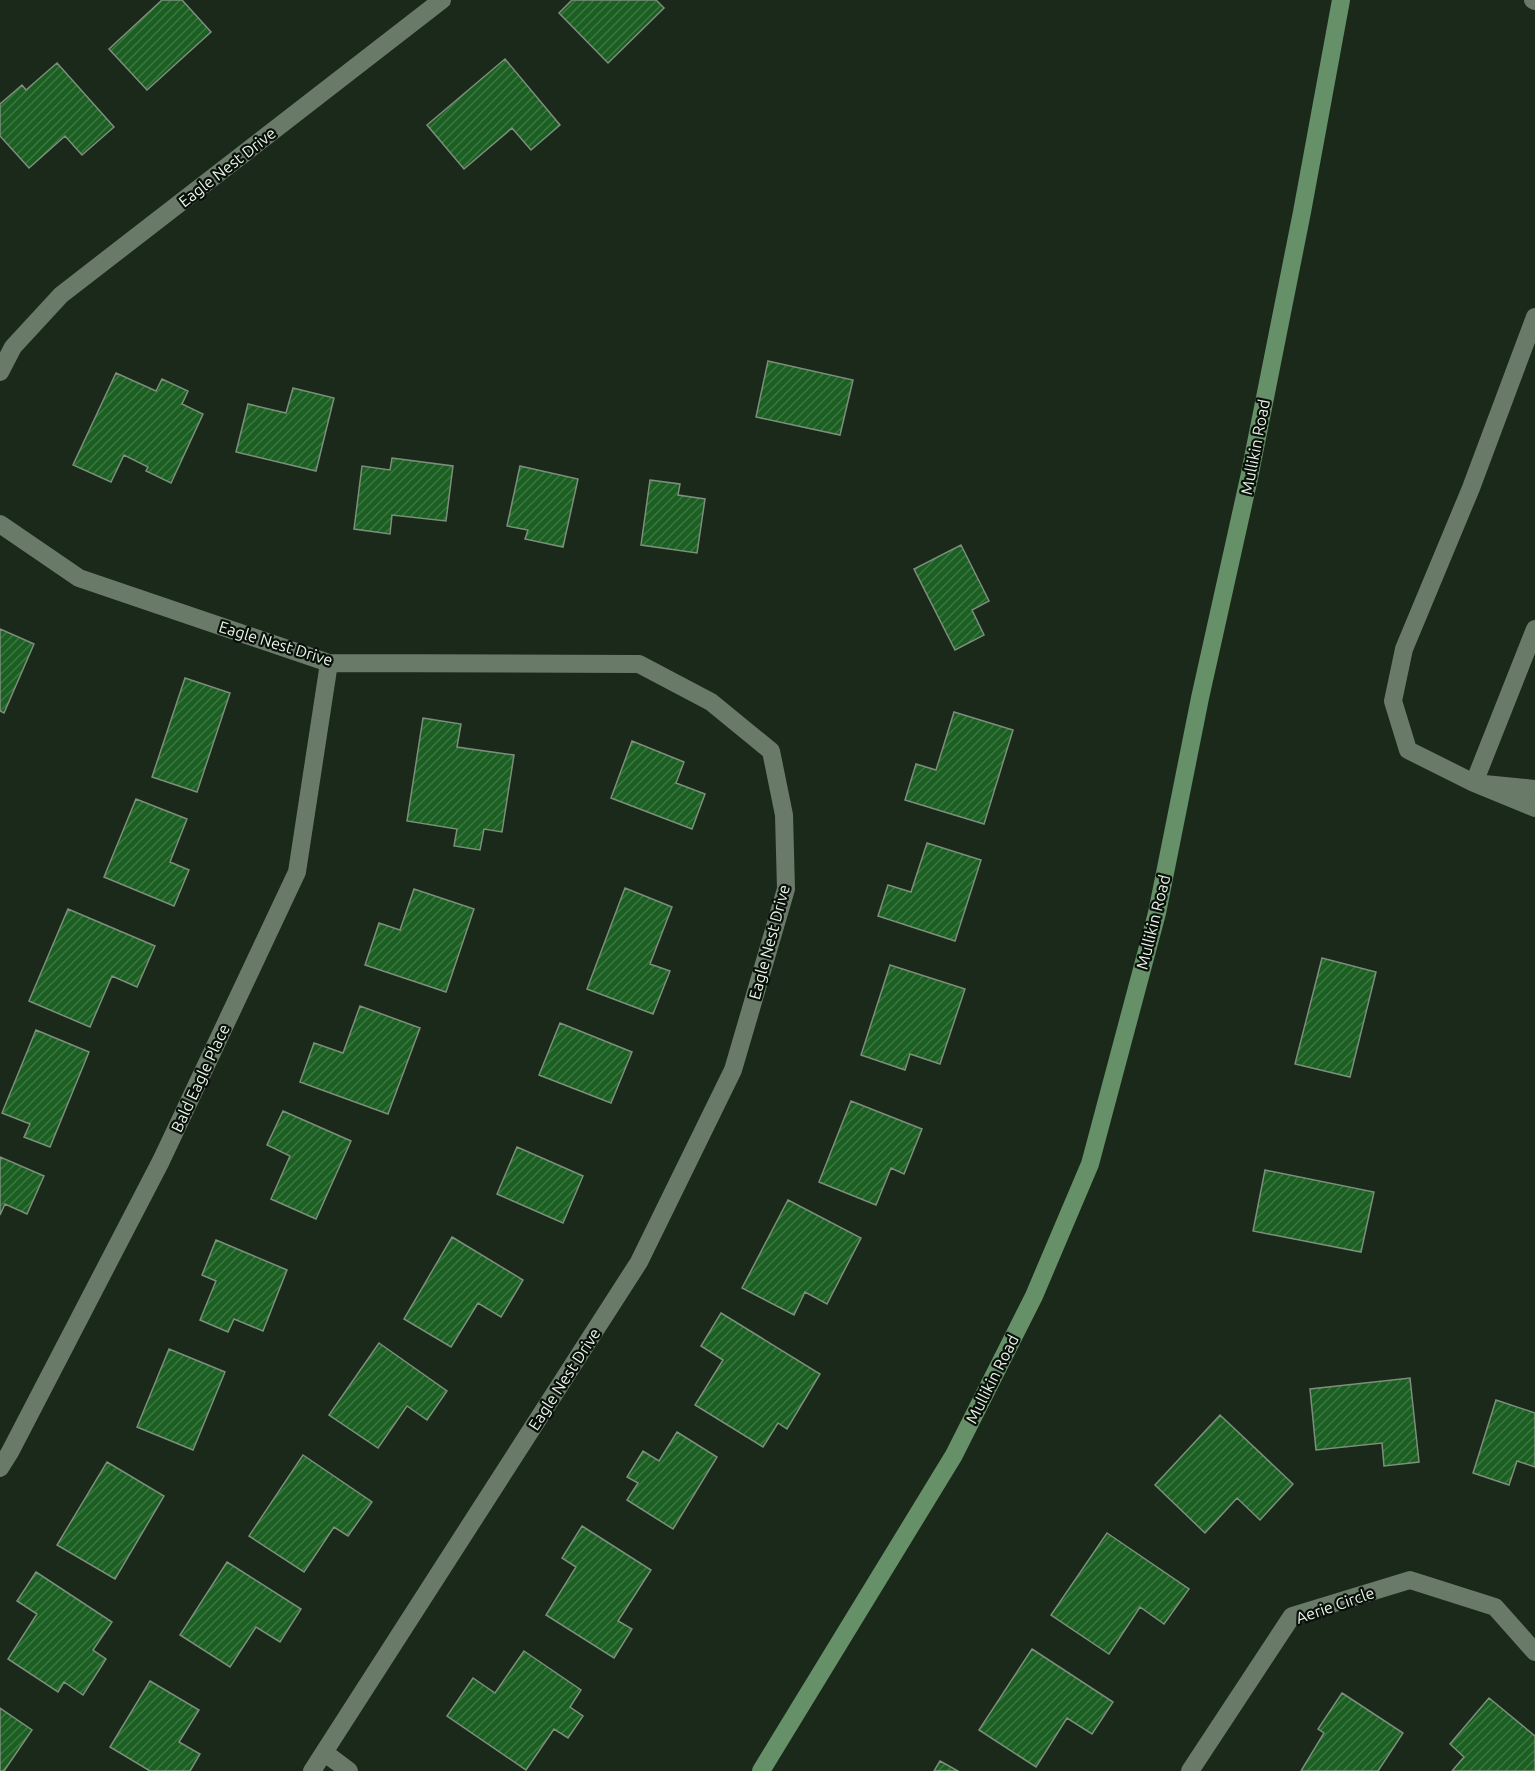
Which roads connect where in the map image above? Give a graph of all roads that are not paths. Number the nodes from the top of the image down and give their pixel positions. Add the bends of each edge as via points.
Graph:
1 (442, 0) edge
2 (1341, 0) edge
3 (1535, 317) edge
4 (0, 372) edge
5 (0, 524) edge
6 (1535, 629) edge
7 (329, 663) junction
8 (1474, 783) junction
9 (1535, 789) edge
10 (1535, 808) edge
11 (0, 1468) edge
12 (1535, 1652) edge
13 (325, 1753) junction
14 (312, 1771) edge
15 (349, 1771) edge
16 (761, 1771) edge
17 (1190, 1771) edge

1 - 4 street, Eagle Nest Drive via 61,295 13,347
2 - 16 street, Mullikin Road via 1249,478 1157,913 1089,1164 1034,1296 954,1455
3 - 8 street via 1471,488 1404,649 1393,701 1408,750
5 - 7 street, Eagle Nest Drive via 79,578
6 - 8 street
7 - 11 street, Bald Eagle Place via 297,872 161,1161
7 - 13 street, Eagle Nest Drive via 639,664 711,702 771,751 784,814 786,889 733,1070 639,1262
8 - 9 street
8 - 10 street
12 - 17 street, Aerie Circle via 1495,1607 1410,1580 1292,1616
13 - 14 street, Eagle Nest Drive
13 - 15 street

